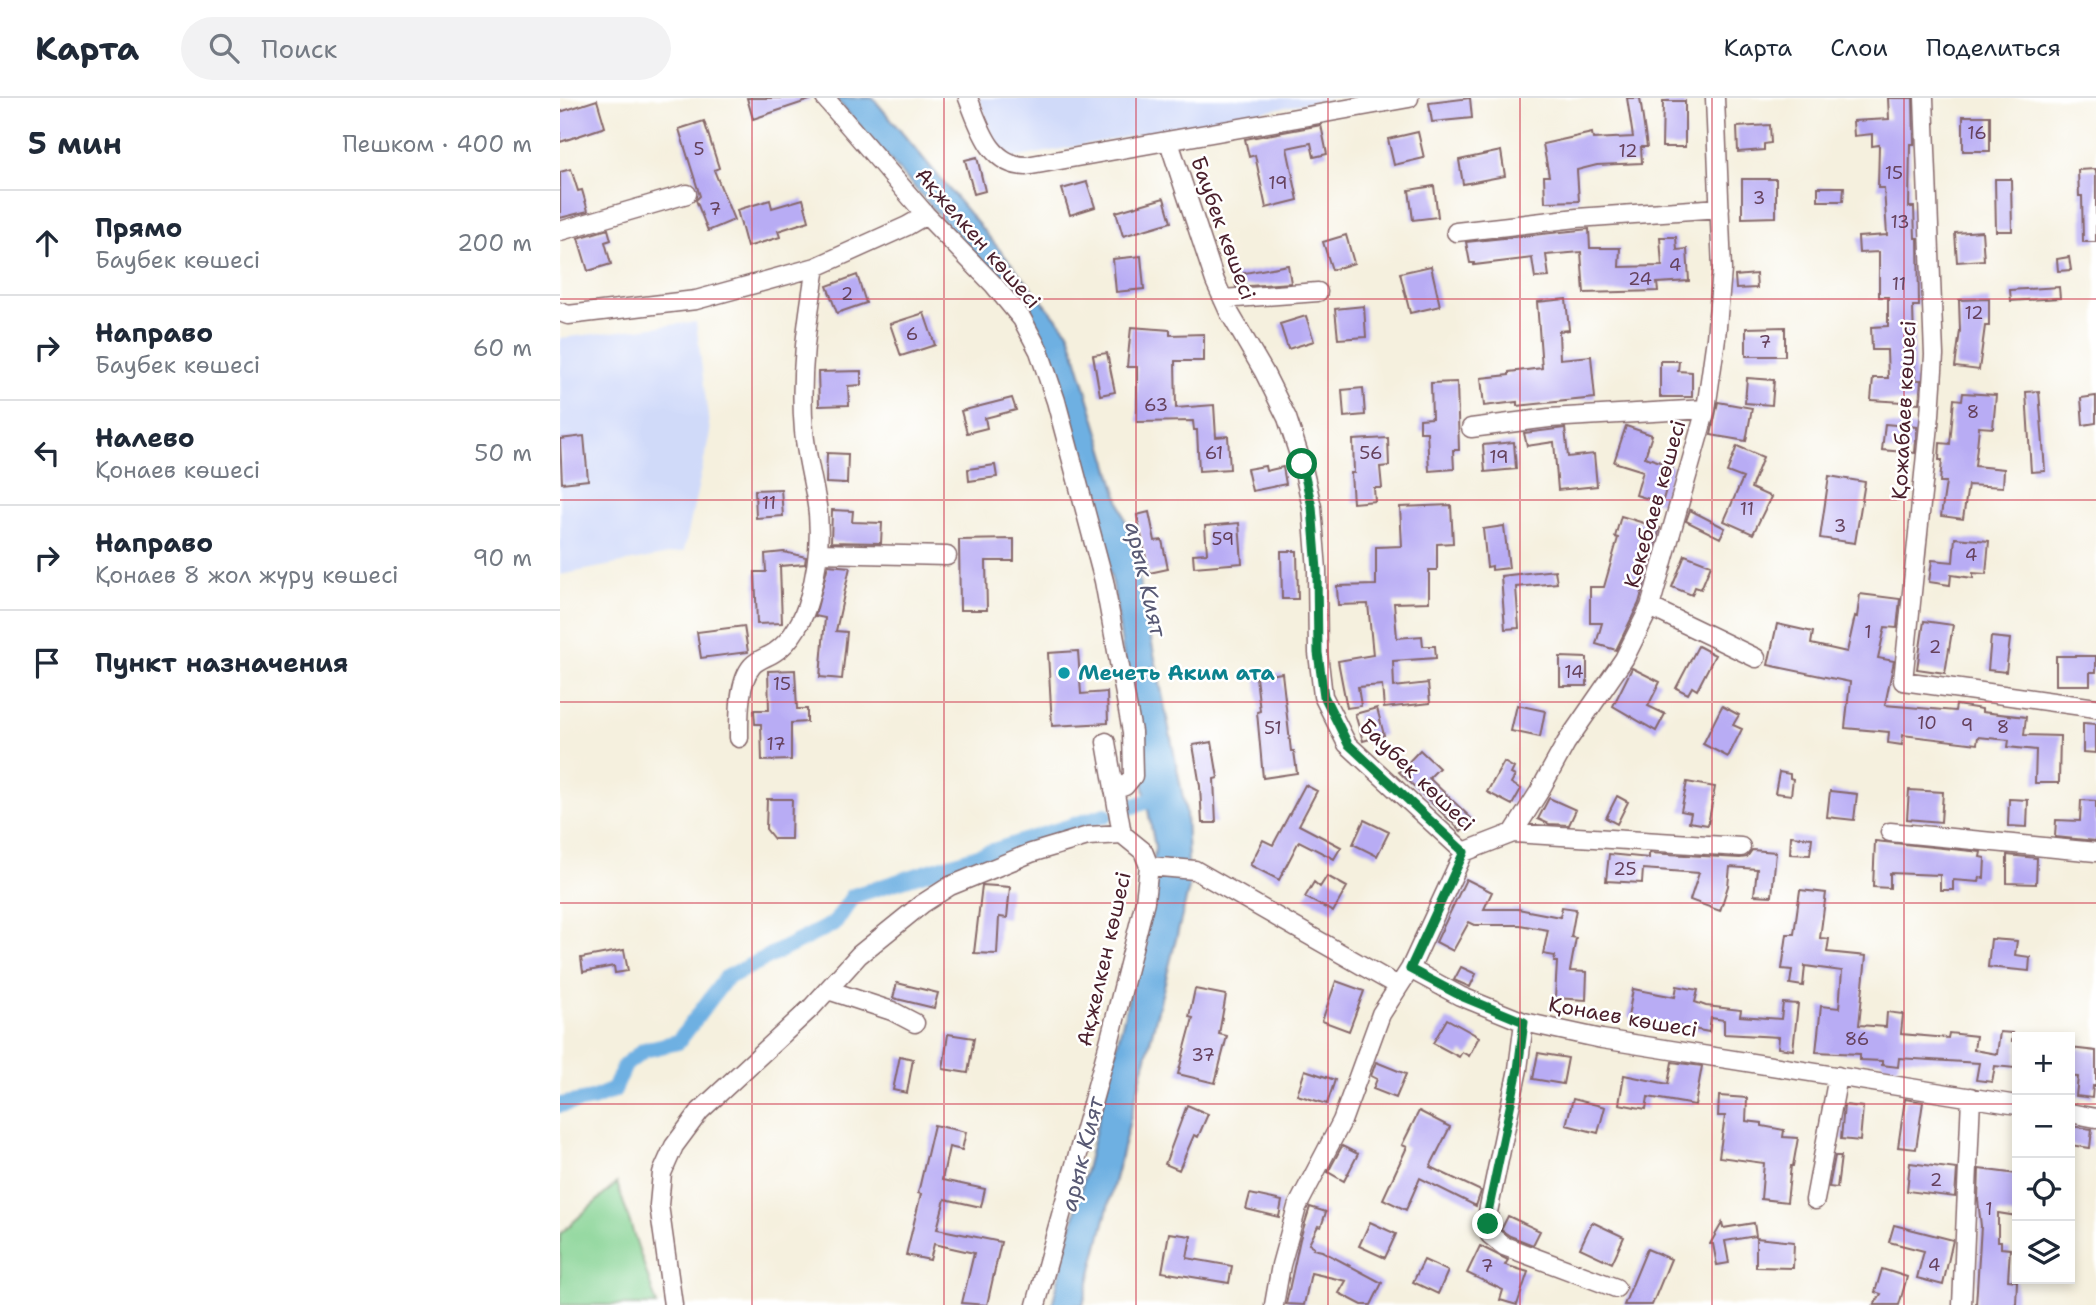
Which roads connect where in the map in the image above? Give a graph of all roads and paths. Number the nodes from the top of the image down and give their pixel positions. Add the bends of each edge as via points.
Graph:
1 (825, 98) edge
2 (968, 98) edge
3 (1409, 98) edge
4 (1715, 98) edge
5 (1924, 98) edge
6 (1168, 142) junction
7 (687, 194) dead end
8 (1720, 208) junction
9 (926, 215) junction
10 (560, 231) edge
11 (1456, 232) dead end
12 (816, 267) junction
13 (1318, 292) dead end
14 (1223, 299) junction
15 (560, 312) edge
16 (1706, 409) junction
17 (1471, 428) dead end
18 (818, 553) junction
19 (947, 556) dead end
20 (1650, 607) junction
21 (1756, 658) dead end
22 (2096, 708) edge
23 (739, 738) dead end
24 (1105, 742) dead end
25 (1114, 790) junction
26 (1890, 832) dead end
27 (1513, 833) junction
28 (1122, 834) junction
29 (1741, 847) dead end
30 (1464, 852) junction
31 (2096, 852) edge
32 (1150, 866) junction
33 (1410, 969) junction
34 (1398, 986) junction
35 (828, 990) junction
36 (1524, 1022) junction
37 (915, 1023) dead end
38 (1838, 1076) junction
39 (1971, 1097) junction
40 (2012, 1104) edge
41 (2075, 1115) edge
42 (2096, 1118) edge
43 (1815, 1200) dead end
44 (1616, 1288) dead end
45 (673, 1305) edge
46 (1036, 1305) edge
47 (1274, 1305) edge
48 (1962, 1305) edge

1 - 9 street, Ақжелкен көшесі
2 - 6 street via 990,148 1012,165
3 - 6 street
4 - 8 street, Көкебаев көшесі
5 - 22 street, Қожабаев көшесі via 1934,355 1903,681
6 - 14 street, Баубек көшесі
7 - 10 street
8 - 11 street
8 - 16 street, Көкебаев көшесі via 1722,270
9 - 12 street
9 - 25 street, Ақжелкен көшесі via 1022,318 1040,351 1104,581 1132,732 1133,776
12 - 15 street via 696,300 568,315
12 - 18 street via 802,410 817,502
13 - 14 street
14 - 30 street, Баубек көшесі via 1287,418 1302,464 1312,507 1318,653 1328,708 1348,744
16 - 17 street via 1549,418
16 - 20 street, Көкебаев көшесі
18 - 19 street
18 - 23 street via 802,620 776,652 752,666 746,678
20 - 21 street
20 - 27 street, Көкебаев көшесі via 1624,659 1566,743
24 - 25 street
25 - 28 street
26 - 31 street
27 - 29 street
27 - 30 street
28 - 32 street, Ақжелкен көшесі via 1143,851
28 - 35 street via 1088,836 950,886 892,926
30 - 33 street, Баубек көшесі
32 - 34 street via 1195,870
32 - 46 street, Ақжелкен көшесі via 1110,1040
33 - 34 street, Баубек көшесі
33 - 36 street, Қонаев көшесі
34 - 47 street, Баубек көшесі via 1381,1014 1342,1121 1297,1208
35 - 37 street
35 - 45 street via 700,1111 667,1158 659,1205
36 - 38 street, Қонаев көшесі via 1602,1039
36 - 44 street via 1488,1212 1490,1235 1504,1246
38 - 39 street, Қонаев көшесі
38 - 43 street
39 - 40 street, Қонаев көшесі
39 - 48 street
41 - 42 street

